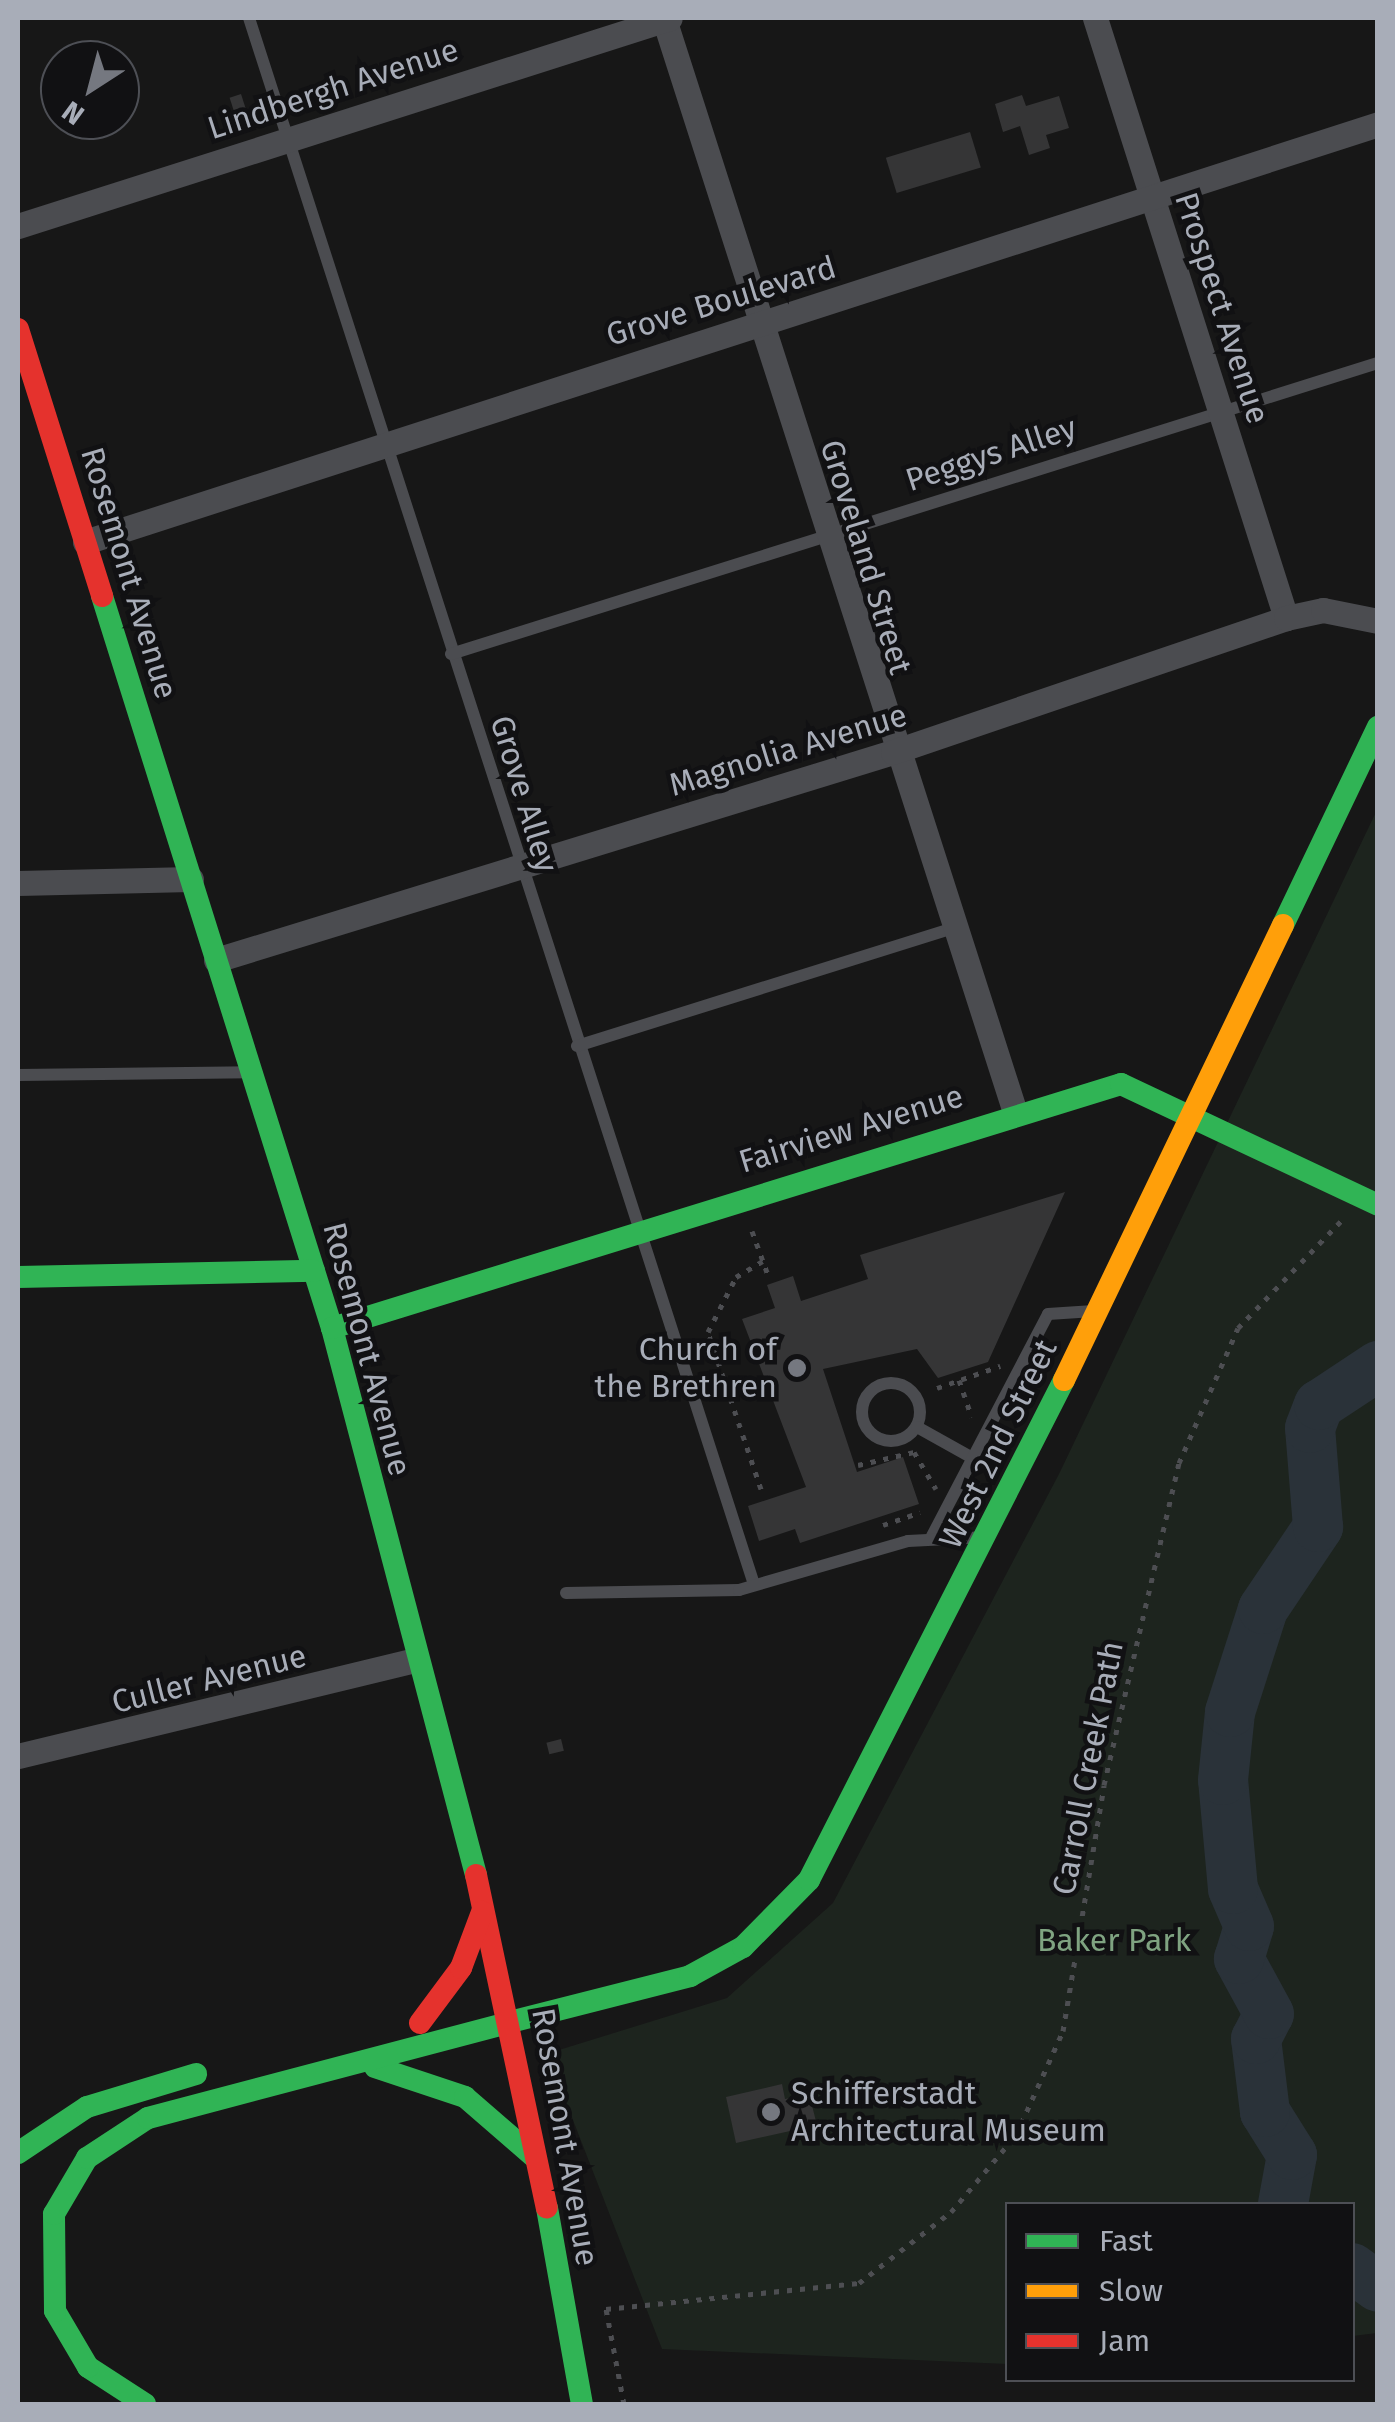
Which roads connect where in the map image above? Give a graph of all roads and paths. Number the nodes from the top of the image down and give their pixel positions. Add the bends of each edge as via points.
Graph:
1 (250, 18) edge
2 (667, 18) edge
3 (1096, 18) edge
4 (1378, 124) edge
5 (288, 137) junction
6 (1152, 198) junction
7 (18, 226) edge
8 (759, 324) junction
9 (18, 328) edge
10 (1378, 363) edge
11 (1220, 409) junction
12 (382, 439) junction
13 (826, 536) junction
14 (85, 542) junction
15 (1286, 618) junction
16 (1378, 621) edge
17 (451, 654) junction
18 (1378, 727) edge
19 (893, 752) junction
20 (518, 867) junction
21 (191, 879) junction
22 (18, 883) edge
23 (954, 928) junction
24 (216, 960) junction
25 (578, 1046) junction
26 (252, 1072) junction
27 (18, 1075) edge
28 (1015, 1112) junction
29 (1192, 1116) junction
30 (740, 1198) junction
31 (1370, 1202) edge
32 (636, 1230) junction
33 (763, 1260) junction
34 (314, 1271) junction
35 (768, 1275) dead end
36 (18, 1276) edge
37 (1099, 1311) junction
38 (332, 1328) junction
39 (1008, 1363) dead end
40 (960, 1380) junction
41 (937, 1388) dead end
42 (972, 1417) dead end
43 (917, 1428) junction
44 (971, 1457) junction
45 (858, 1465) dead end
46 (761, 1489) dead end
47 (865, 1530) dead end
48 (932, 1536) junction
49 (989, 1537) junction
50 (754, 1584) junction
51 (566, 1593) dead end
52 (416, 1660) junction
53 (18, 1756) edge
54 (482, 1912) junction
55 (514, 2021) junction
56 (420, 2024) junction
57 (267, 2058) dead end
58 (368, 2066) junction
59 (229, 2067) dead end
60 (18, 2153) edge
61 (533, 2156) junction
62 (144, 2404) edge
63 (582, 2404) edge
64 (624, 2404) edge

1 - 5 lane, Grove Alley
2 - 5 street, Lindbergh Avenue
2 - 8 street, Groveland Street
3 - 6 street, Prospect Avenue
4 - 6 street, Grove Boulevard
5 - 7 street, Lindbergh Avenue
5 - 12 lane, Grove Alley
6 - 8 street, Grove Boulevard
6 - 11 street, Prospect Avenue
8 - 12 street, Grove Boulevard
8 - 13 street, Groveland Street
9 - 14 main road, Rosemont Avenue
10 - 11 lane, Peggys Alley
11 - 13 lane, Peggys Alley
11 - 15 street, Prospect Avenue
12 - 14 street, Grove Boulevard
12 - 17 lane, Grove Alley
13 - 17 lane, Peggys Alley
13 - 19 street, Groveland Street
14 - 21 main road, Rosemont Avenue
15 - 16 street, Magnolia Avenue via 1323,610
15 - 19 street, Magnolia Avenue
17 - 20 lane, Grove Alley
18 - 29 main road, West 2nd Street
19 - 20 street, Magnolia Avenue
19 - 23 street, Groveland Street
20 - 24 street, Magnolia Avenue
20 - 25 lane, Grove Alley
21 - 22 street
21 - 24 main road, Rosemont Avenue
23 - 25 lane
23 - 28 street, Groveland Street
24 - 26 main road, Rosemont Avenue
25 - 32 lane, Grove Alley
26 - 27 lane
26 - 34 main road, Rosemont Avenue
28 - 29 main road, Fairview Avenue via 1121,1084
28 - 30 main road, Fairview Avenue
29 - 31 main road, Fairview Avenue
29 - 37 main road, West 2nd Street
30 - 32 main road, Fairview Avenue
30 - 33 path
31 - 64 path, Carroll Creek Path via 1238,1328 1179,1463 1104,1784 1063,2031 1016,2135 951,2212 859,2283 606,2309
32 - 38 main road, Fairview Avenue
32 - 50 lane, Grove Alley
33 - 35 path
33 - 46 path via 736,1277 708,1332
34 - 36 main road
34 - 38 main road, Rosemont Avenue
37 - 44 lane via 1048,1314
37 - 49 main road, West 2nd Street
38 - 52 main road, Rosemont Avenue
39 - 40 path
40 - 41 path
40 - 42 path
43 - 43 lane via 916,1395 896,1383 873,1388 861,1408 876,1438 897,1441
43 - 44 lane
44 - 48 lane
45 - 47 path via 914,1452 934,1482 932,1503
48 - 49 lane
48 - 50 lane
49 - 55 main road, West 2nd Street via 850,1810 778,1918 690,1976
50 - 51 lane via 739,1590
52 - 53 street, Culler Avenue
52 - 54 main road, Rosemont Avenue
54 - 55 main road, Rosemont Avenue
54 - 56 main road via 461,1968
55 - 56 main road via 453,2016
55 - 58 main road, West 2nd Street
55 - 61 main road, Rosemont Avenue
56 - 57 main road
58 - 61 main road via 420,2075 466,2097
58 - 62 main road, West 2nd Street via 148,2118 112,2136 68,2184 47,2246 55,2311 88,2367
59 - 60 main road via 102,2101
61 - 63 main road, Rosemont Avenue

